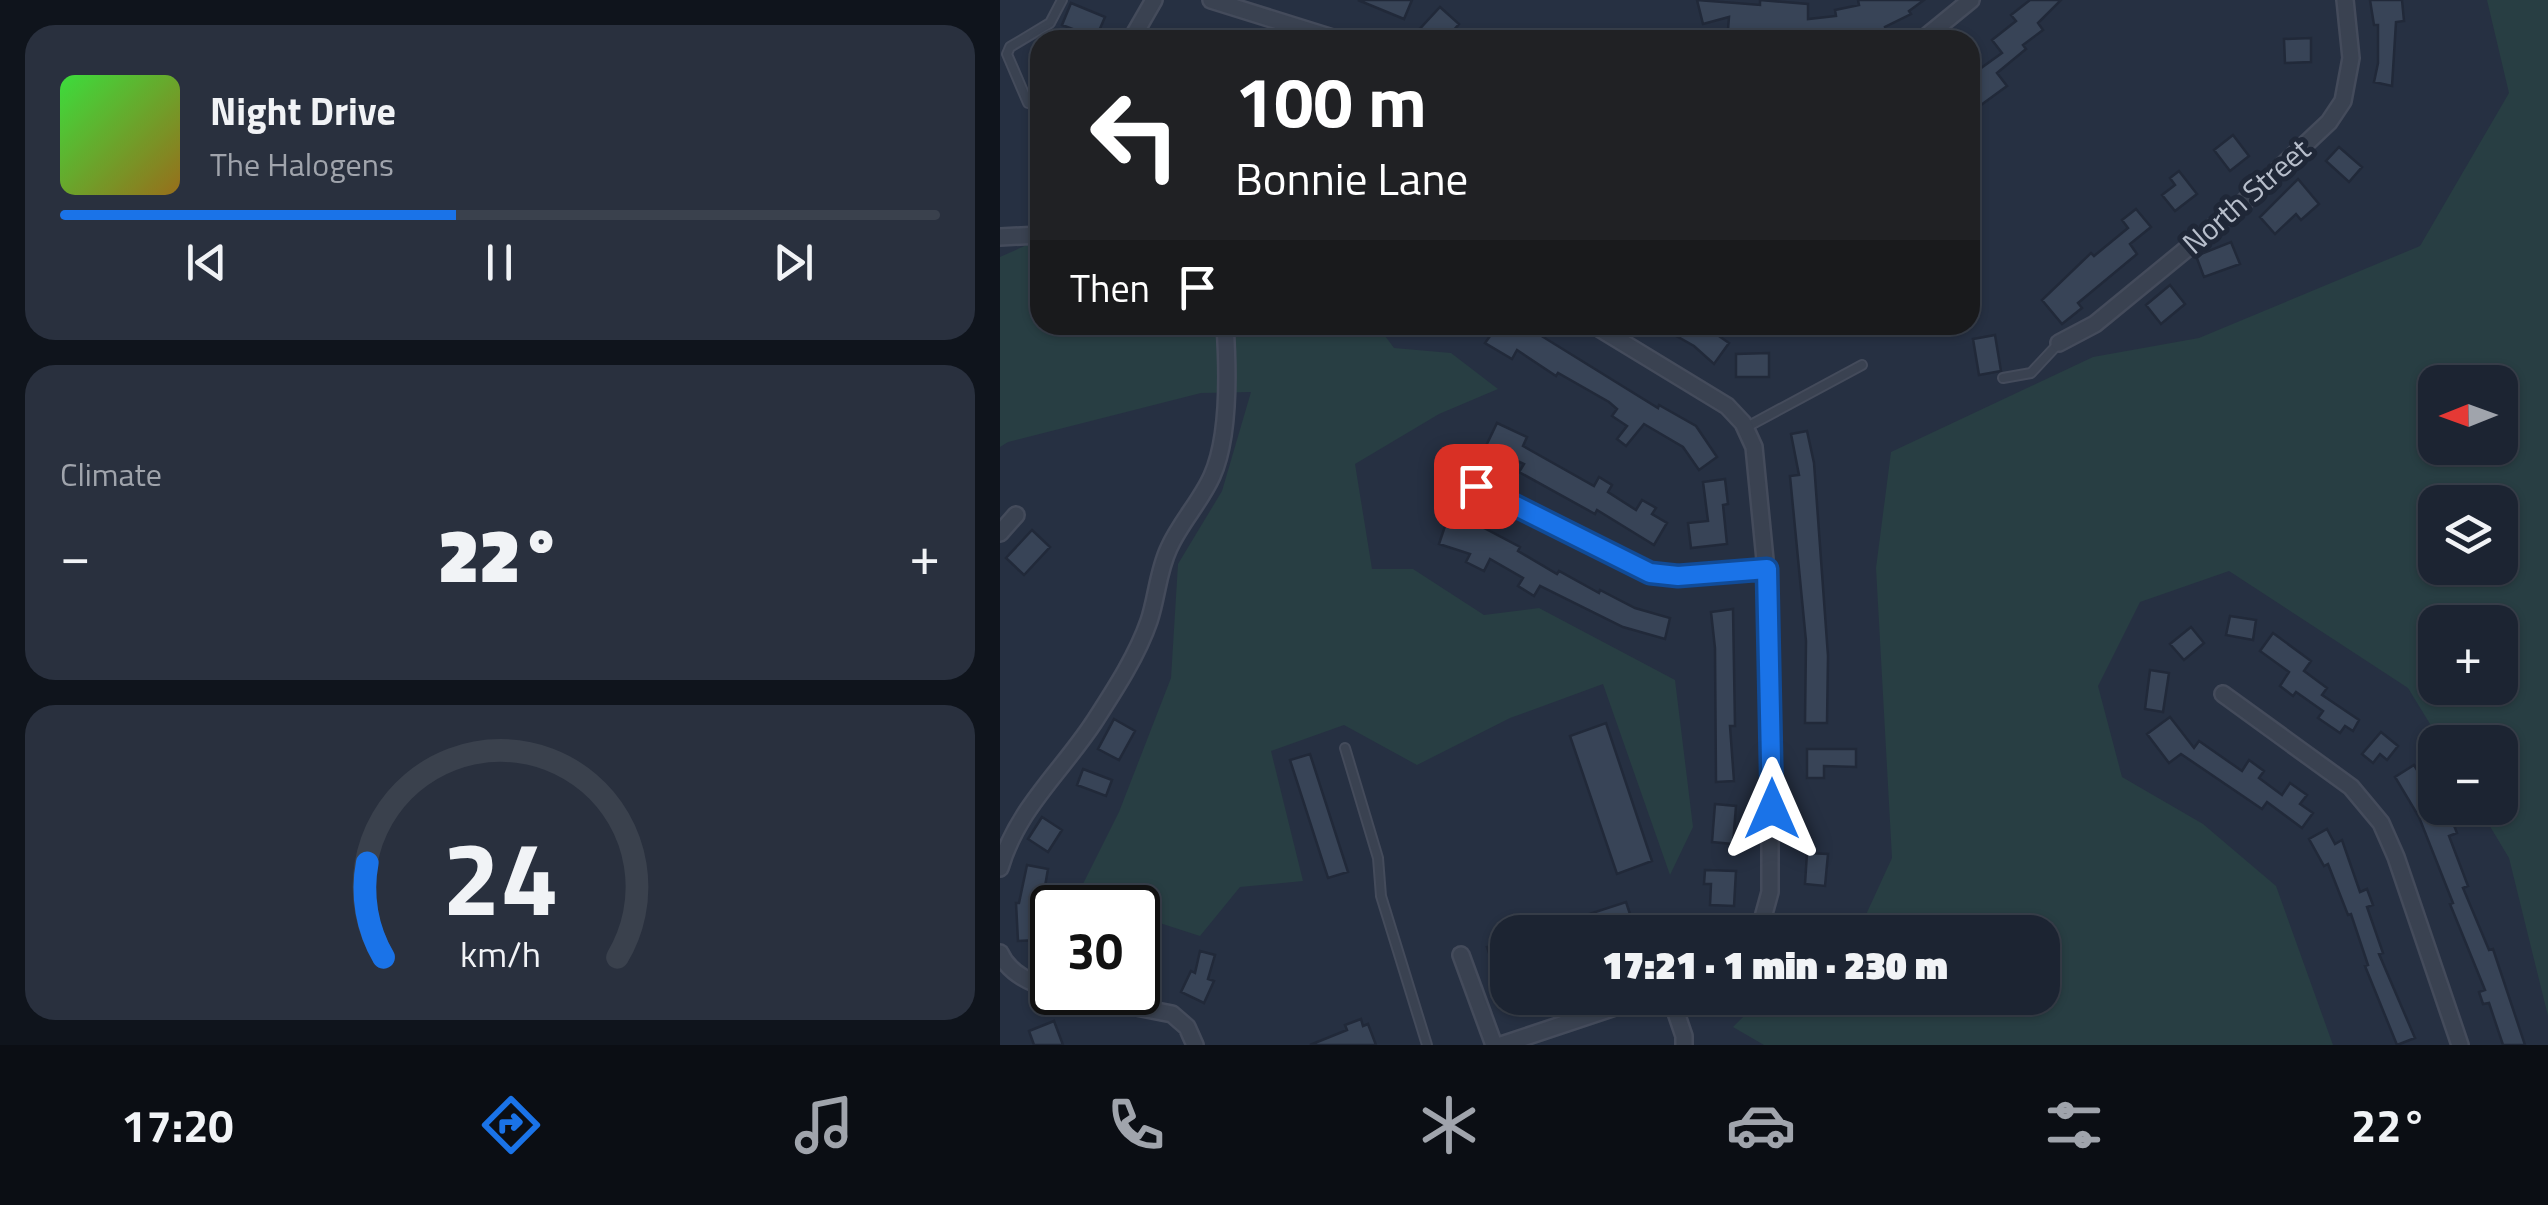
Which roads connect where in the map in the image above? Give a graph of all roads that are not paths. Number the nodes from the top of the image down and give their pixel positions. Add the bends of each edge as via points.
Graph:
1 (1062, 0) edge
2 (1154, 0) edge
3 (1211, 0) edge
4 (1971, 0) edge
5 (2345, 0) edge
6 (1039, 30) edge
7 (1137, 30) edge
8 (1307, 30) edge
9 (1934, 30) edge
10 (1030, 36) edge
11 (1028, 103) dead end
12 (1030, 236) edge
13 (1000, 237) edge
14 (1225, 335) edge
15 (1610, 335) edge
16 (2059, 343) joint
17 (1862, 365) dead end
18 (2003, 378) dead end
19 (1745, 428) junction
20 (1476, 486) dead end
21 (1016, 516) dead end
22 (1000, 533) edge
23 (1767, 569) junction
24 (2223, 694) dead end
25 (1344, 748) dead end
26 (1003, 845) edge
27 (1000, 868) edge
28 (1764, 915) edge
29 (1461, 955) dead end
30 (1002, 963) edge
31 (1030, 981) edge
32 (1160, 1012) edge
33 (1591, 1015) edge
34 (1677, 1015) edge
35 (1194, 1045) edge
36 (1428, 1045) edge
37 (1494, 1045) edge
38 (1501, 1045) edge
39 (1684, 1045) edge
40 (2460, 1045) edge

1 - 6 lane
2 - 7 street
3 - 8 street
4 - 9 street
5 - 16 street, North Street via 2348,87 2330,122 2095,324
10 - 11 lane via 1007,54
12 - 13 street
14 - 26 street via 1220,454 1211,478 1168,548 1130,662
15 - 19 street via 1727,406
16 - 18 lane via 2031,373
17 - 19 lane
19 - 23 street via 1754,446
20 - 23 street via 1650,573
21 - 22 street
23 - 28 street via 1770,892
24 - 40 street via 2351,786 2381,823
25 - 36 lane
26 - 27 street
29 - 37 street
30 - 31 street
32 - 35 street via 1187,1026
33 - 38 street
34 - 39 street

